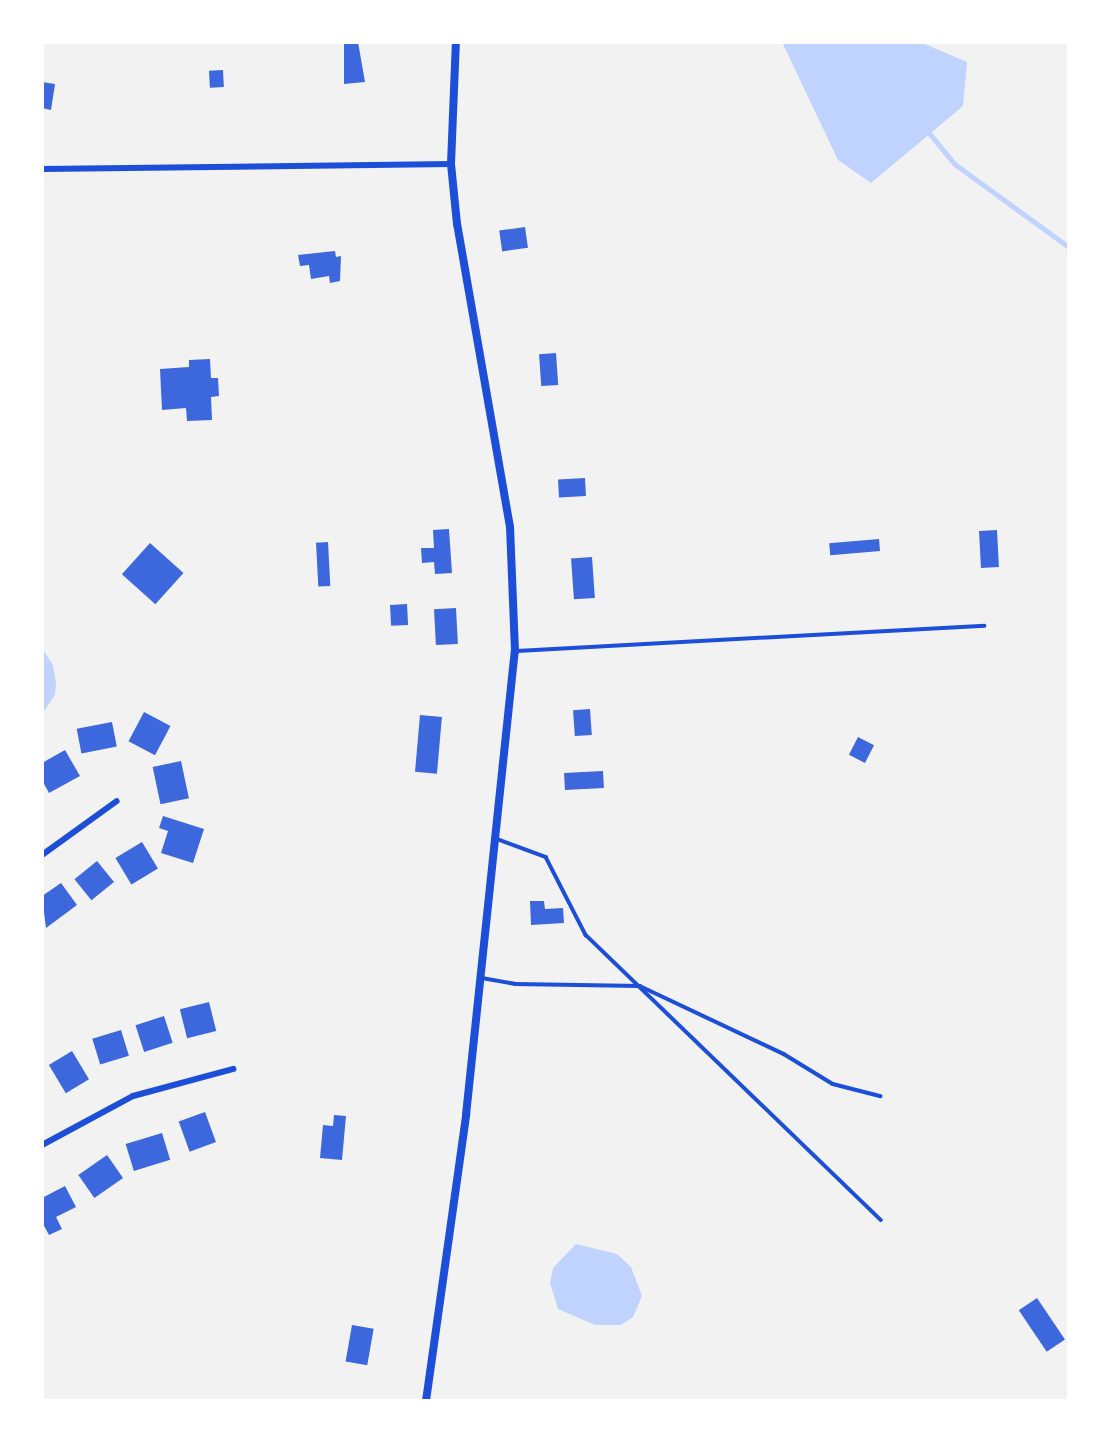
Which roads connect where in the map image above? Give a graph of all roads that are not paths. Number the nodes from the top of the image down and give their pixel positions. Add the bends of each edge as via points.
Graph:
1 (456, 42) edge
2 (451, 164) junction
3 (42, 169) edge
4 (984, 626) dead end
5 (515, 651) junction
6 (117, 801) dead end
7 (497, 839) junction
8 (42, 855) edge
9 (480, 977) junction
10 (640, 986) junction
11 (233, 1069) dead end
12 (880, 1096) dead end
13 (42, 1145) edge
14 (881, 1220) dead end
15 (426, 1401) edge

1 - 2 street
2 - 3 street
2 - 5 street via 457,224 510,527
4 - 5 lane
5 - 7 street
6 - 8 street
7 - 9 street
7 - 10 lane via 546,857 586,935
9 - 10 lane via 515,984
9 - 15 street via 448,1259
10 - 12 lane via 784,1054 833,1084
10 - 14 lane
11 - 13 street via 141,1093

